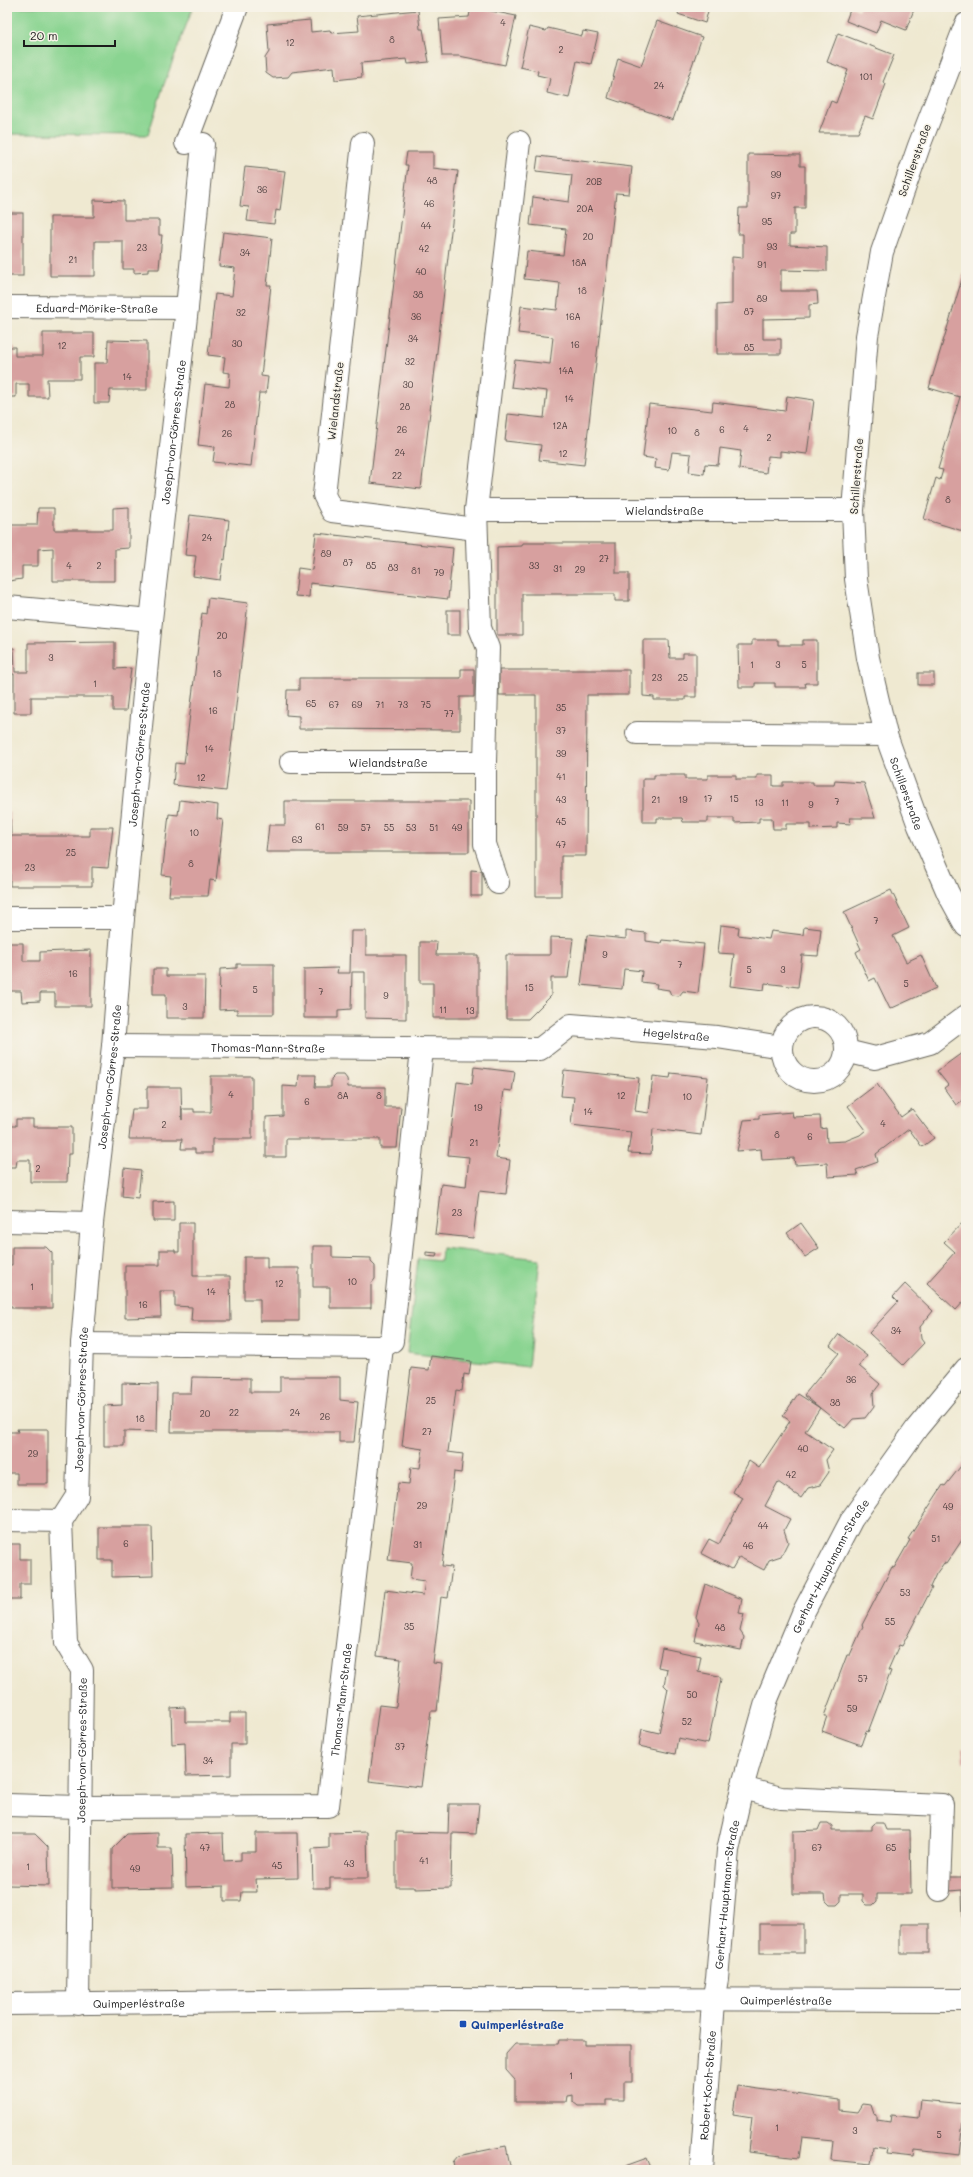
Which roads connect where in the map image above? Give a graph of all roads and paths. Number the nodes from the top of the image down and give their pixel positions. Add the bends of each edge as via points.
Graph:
1 (237, 7) edge
2 (966, 24) edge
3 (520, 142) dead end
4 (363, 143) dead end
5 (7, 307) edge
6 (187, 308) junction
7 (853, 510) junction
8 (476, 519) junction
9 (7, 607) edge
10 (151, 620) junction
11 (637, 734) dead end
12 (886, 735) junction
13 (291, 762) dead end
14 (485, 762) junction
15 (498, 883) dead end
16 (7, 918) edge
17 (123, 918) junction
18 (966, 926) edge
19 (966, 1016) edge
20 (571, 1025) joint
21 (113, 1046) junction
22 (782, 1047) junction
23 (422, 1049) junction
24 (846, 1051) junction
25 (7, 1221) edge
26 (92, 1223) junction
27 (82, 1344) junction
28 (382, 1347) junction
29 (966, 1369) edge
30 (7, 1520) edge
31 (62, 1521) junction
32 (742, 1788) junction
33 (7, 1805) edge
34 (79, 1807) junction
35 (939, 1890) dead end
36 (966, 2000) edge
37 (713, 2001) junction
38 (7, 2004) edge
39 (78, 2004) junction
40 (701, 2170) edge

1 - 6 street, Joseph-von-Görres-Straße via 194,144
2 - 7 street, Schillerstraße via 921,140 882,252 867,336
3 - 8 street
4 - 8 street, Wielandstraße via 324,495 332,512
5 - 6 street, Eduard-Mörike-Straße
6 - 10 street, Joseph-von-Görres-Straße
7 - 8 street, Wielandstraße
7 - 12 street, Schillerstraße via 856,579 868,658
8 - 14 street via 480,628 488,648
9 - 10 street
10 - 17 street, Joseph-von-Görres-Straße
11 - 12 street
12 - 18 street, Schillerstraße via 919,826 948,893
13 - 14 street, Wielandstraße
14 - 15 street via 485,844
16 - 17 street
17 - 21 street, Joseph-von-Görres-Straße
19 - 24 street via 930,1042 875,1058
20 - 22 street, Hegelstraße via 717,1037
20 - 23 street, Thomas-Mann-Straße via 540,1049
21 - 23 street, Thomas-Mann-Straße
21 - 26 street, Joseph-von-Görres-Straße
22 - 24 street via 784,1036 790,1027 800,1020 816,1017 832,1022 840,1030 845,1040
22 - 24 street via 783,1058 788,1068 806,1081 818,1081 837,1072 844,1062
23 - 28 street, Thomas-Mann-Straße via 392,1340
25 - 26 street
26 - 27 street, Joseph-von-Görres-Straße
27 - 28 street
27 - 31 street, Joseph-von-Görres-Straße via 77,1496
28 - 34 street, Thomas-Mann-Straße via 328,1806
29 - 32 street, Gerhart-Hauptmann-Straße via 917,1428 852,1519 803,1613 767,1699
30 - 31 street
31 - 34 street, Joseph-von-Görres-Straße via 66,1642 82,1670
32 - 35 street via 781,1798 942,1805
32 - 37 street, Gerhart-Hauptmann-Straße via 728,1850
33 - 34 street
34 - 39 street, Joseph-von-Görres-Straße
36 - 37 street, Quimperléstraße
37 - 39 street, Quimperléstraße via 448,1999
37 - 40 street, Robert-Koch-Straße
38 - 39 street, Quimperléstraße

